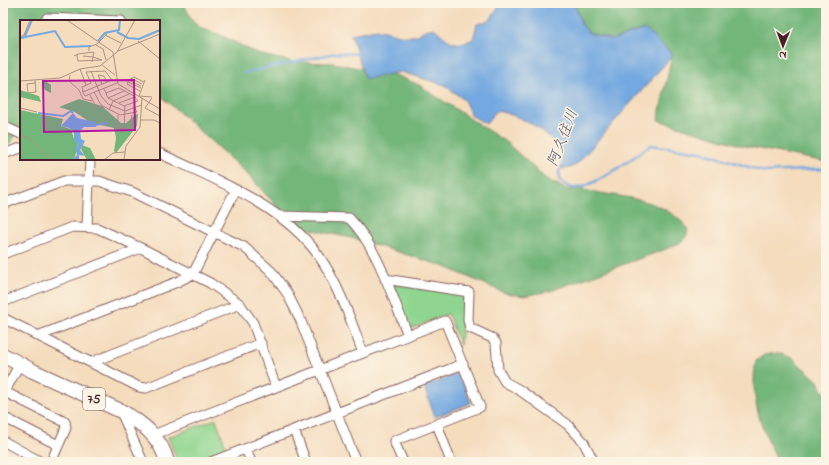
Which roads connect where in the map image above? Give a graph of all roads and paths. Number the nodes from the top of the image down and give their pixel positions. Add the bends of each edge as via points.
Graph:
1 (46, 20) edge
2 (96, 20) edge
3 (3, 126) edge
4 (20, 134) edge
5 (20, 148) edge
6 (3, 154) edge
7 (160, 154) edge
8 (90, 160) edge
9 (89, 180) junction
10 (235, 191) junction
11 (3, 204) edge
12 (280, 216) junction
13 (87, 227) junction
14 (214, 233) junction
15 (141, 248) junction
16 (3, 254) edge
17 (193, 274) junction
18 (385, 279) junction
19 (3, 302) edge
20 (240, 304) junction
21 (3, 318) edge
22 (408, 335) junction
23 (38, 336) junction
24 (261, 343) junction
25 (363, 354) junction
26 (3, 355) edge
27 (92, 362) junction
28 (19, 364) junction
29 (463, 364) junction
30 (320, 370) junction
31 (276, 387) junction
32 (4, 393) edge
33 (121, 411) junction
34 (337, 413) junction
35 (3, 417) edge
36 (437, 424) junction
37 (294, 430) junction
38 (153, 435) junction
39 (3, 441) edge
40 (58, 445) junction
41 (246, 449) junction
42 (42, 462) edge
43 (51, 462) edge
44 (143, 462) edge
45 (167, 462) edge
46 (211, 462) edge
47 (251, 462) edge
48 (306, 462) edge
49 (356, 462) edge
50 (402, 462) edge
51 (451, 462) edge
52 (594, 462) edge

1 - 2 street
3 - 4 street
5 - 6 street
7 - 10 street
8 - 9 street
9 - 11 street via 64,181
9 - 13 street
9 - 14 street via 132,192
10 - 12 street
10 - 14 street
12 - 18 street via 349,218 359,228
12 - 25 street via 319,256 334,282
13 - 15 street via 101,229
13 - 16 street via 72,227
14 - 17 street
14 - 30 street via 244,248 271,271 287,293 300,319
15 - 17 street
15 - 19 street
17 - 20 street
17 - 23 street
18 - 22 street
18 - 52 street via 469,292 470,328 492,338 496,343 500,377 567,424 583,441
20 - 24 street via 249,315
20 - 27 street
21 - 23 street
22 - 25 street
22 - 29 street via 445,321
23 - 27 street
24 - 27 street via 146,388 139,387
24 - 31 street
25 - 30 street
26 - 28 main road, 75
28 - 32 street
28 - 33 main road, 75
29 - 34 street
29 - 36 street via 480,407
30 - 31 street
30 - 34 street
31 - 38 street
32 - 40 street via 65,422 66,428
33 - 38 main road, 75 via 146,427
33 - 44 street
34 - 37 street
34 - 49 street
35 - 40 street
36 - 50 street via 394,441
36 - 51 street
37 - 41 street
37 - 48 street
38 - 45 main road, 75
39 - 42 street
40 - 43 street
41 - 46 street
41 - 47 street

